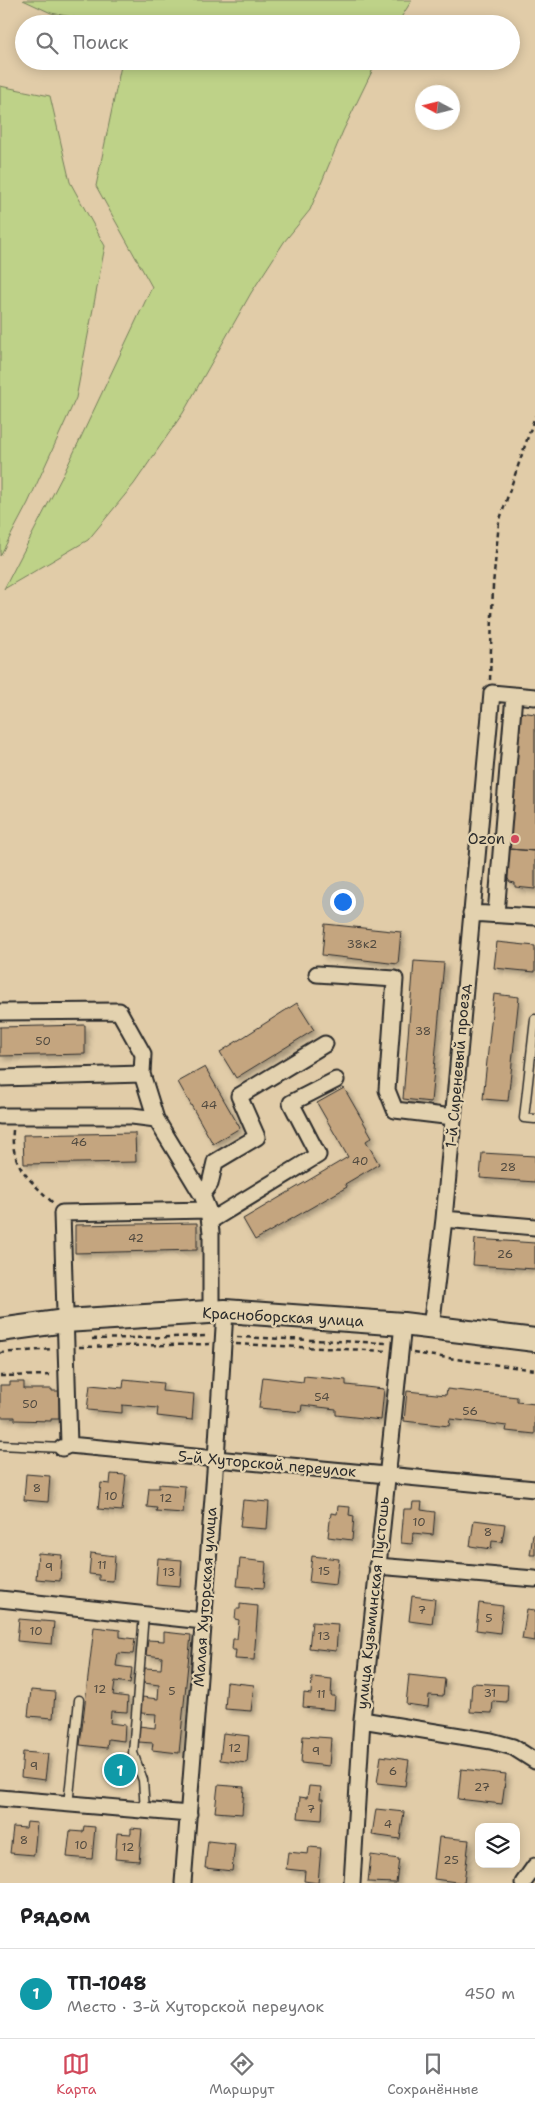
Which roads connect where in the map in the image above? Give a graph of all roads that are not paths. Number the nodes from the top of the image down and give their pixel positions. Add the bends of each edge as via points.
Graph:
1 (514, 695) junction
2 (535, 697) edge
3 (471, 913) junction
4 (496, 914) junction
5 (535, 917) edge
6 (317, 974) dead end
7 (0, 1012) edge
8 (535, 1019) edge
9 (325, 1044) dead end
10 (142, 1074) junction
11 (0, 1078) edge
12 (336, 1080) dead end
13 (0, 1116) edge
14 (453, 1117) junction
15 (156, 1119) junction
16 (535, 1119) edge
17 (202, 1195) junction
18 (209, 1216) junction
19 (444, 1219) junction
20 (535, 1226) edge
21 (218, 1311) junction
22 (431, 1328) junction
23 (0, 1330) edge
24 (65, 1336) junction
25 (401, 1340) junction
26 (535, 1340) edge
27 (0, 1444) edge
28 (66, 1446) junction
29 (216, 1459) junction
30 (386, 1475) junction
31 (535, 1490) edge
32 (377, 1566) junction
33 (535, 1579) edge
34 (0, 1599) edge
35 (144, 1614) junction
36 (203, 1621) junction
37 (79, 1700) dead end
38 (362, 1720) junction
39 (535, 1761) edge
40 (0, 1798) edge
41 (68, 1805) junction
42 (145, 1811) junction
43 (189, 1814) junction
44 (535, 1866) edge
45 (183, 1883) edge
46 (352, 1883) edge
47 (523, 1883) edge

1 - 2 street
1 - 3 street, 1-й Сиреневый проезд via 492,693
1 - 4 street
3 - 4 street
3 - 14 street, 1-й Сиреневый проезд
4 - 5 street
6 - 14 street via 394,979 387,1090 395,1110
7 - 10 street via 119,1011 143,1054
8 - 16 lane via 524,1118
9 - 17 street via 239,1096 257,1136 215,1162 210,1184
10 - 11 street
10 - 15 street
12 - 18 street via 291,1103 318,1155
13 - 15 street via 132,1116
14 - 19 street, 1-й Сиреневый проезд
15 - 17 street
17 - 18 street
18 - 21 street, Малая Хуторская улица
18 - 24 street via 62,1213
19 - 20 street
19 - 22 street, 1-й Сиреневый проезд
21 - 24 street, Красноборская улица
21 - 25 street, Красноборская улица
21 - 29 street, Малая Хуторская улица via 223,1340
22 - 25 street, Красноборская улица
22 - 26 street, Красноборская улица
23 - 24 street, Красноборская улица
24 - 28 street
25 - 30 street, улица Кузьминская Пустошь
27 - 28 lane, 5-й Хуторской переулок
28 - 29 street, 5-й Хуторской переулок
29 - 30 street, 5-й Хуторской переулок
29 - 36 street, Малая Хуторская улица
30 - 31 street, 5-й Хуторской переулок
30 - 32 street, улица Кузьминская Пустошь
32 - 33 street
32 - 38 street, улица Кузьминская Пустошь
34 - 35 street
35 - 36 street
35 - 42 lane via 132,1753 143,1780
36 - 43 street, Малая Хуторская улица
37 - 41 lane
38 - 39 street via 491,1741 513,1747
38 - 46 street, улица Кузьминская Пустошь
40 - 41 street
41 - 42 street
42 - 43 street
43 - 45 street, Малая Хуторская улица
44 - 47 street

